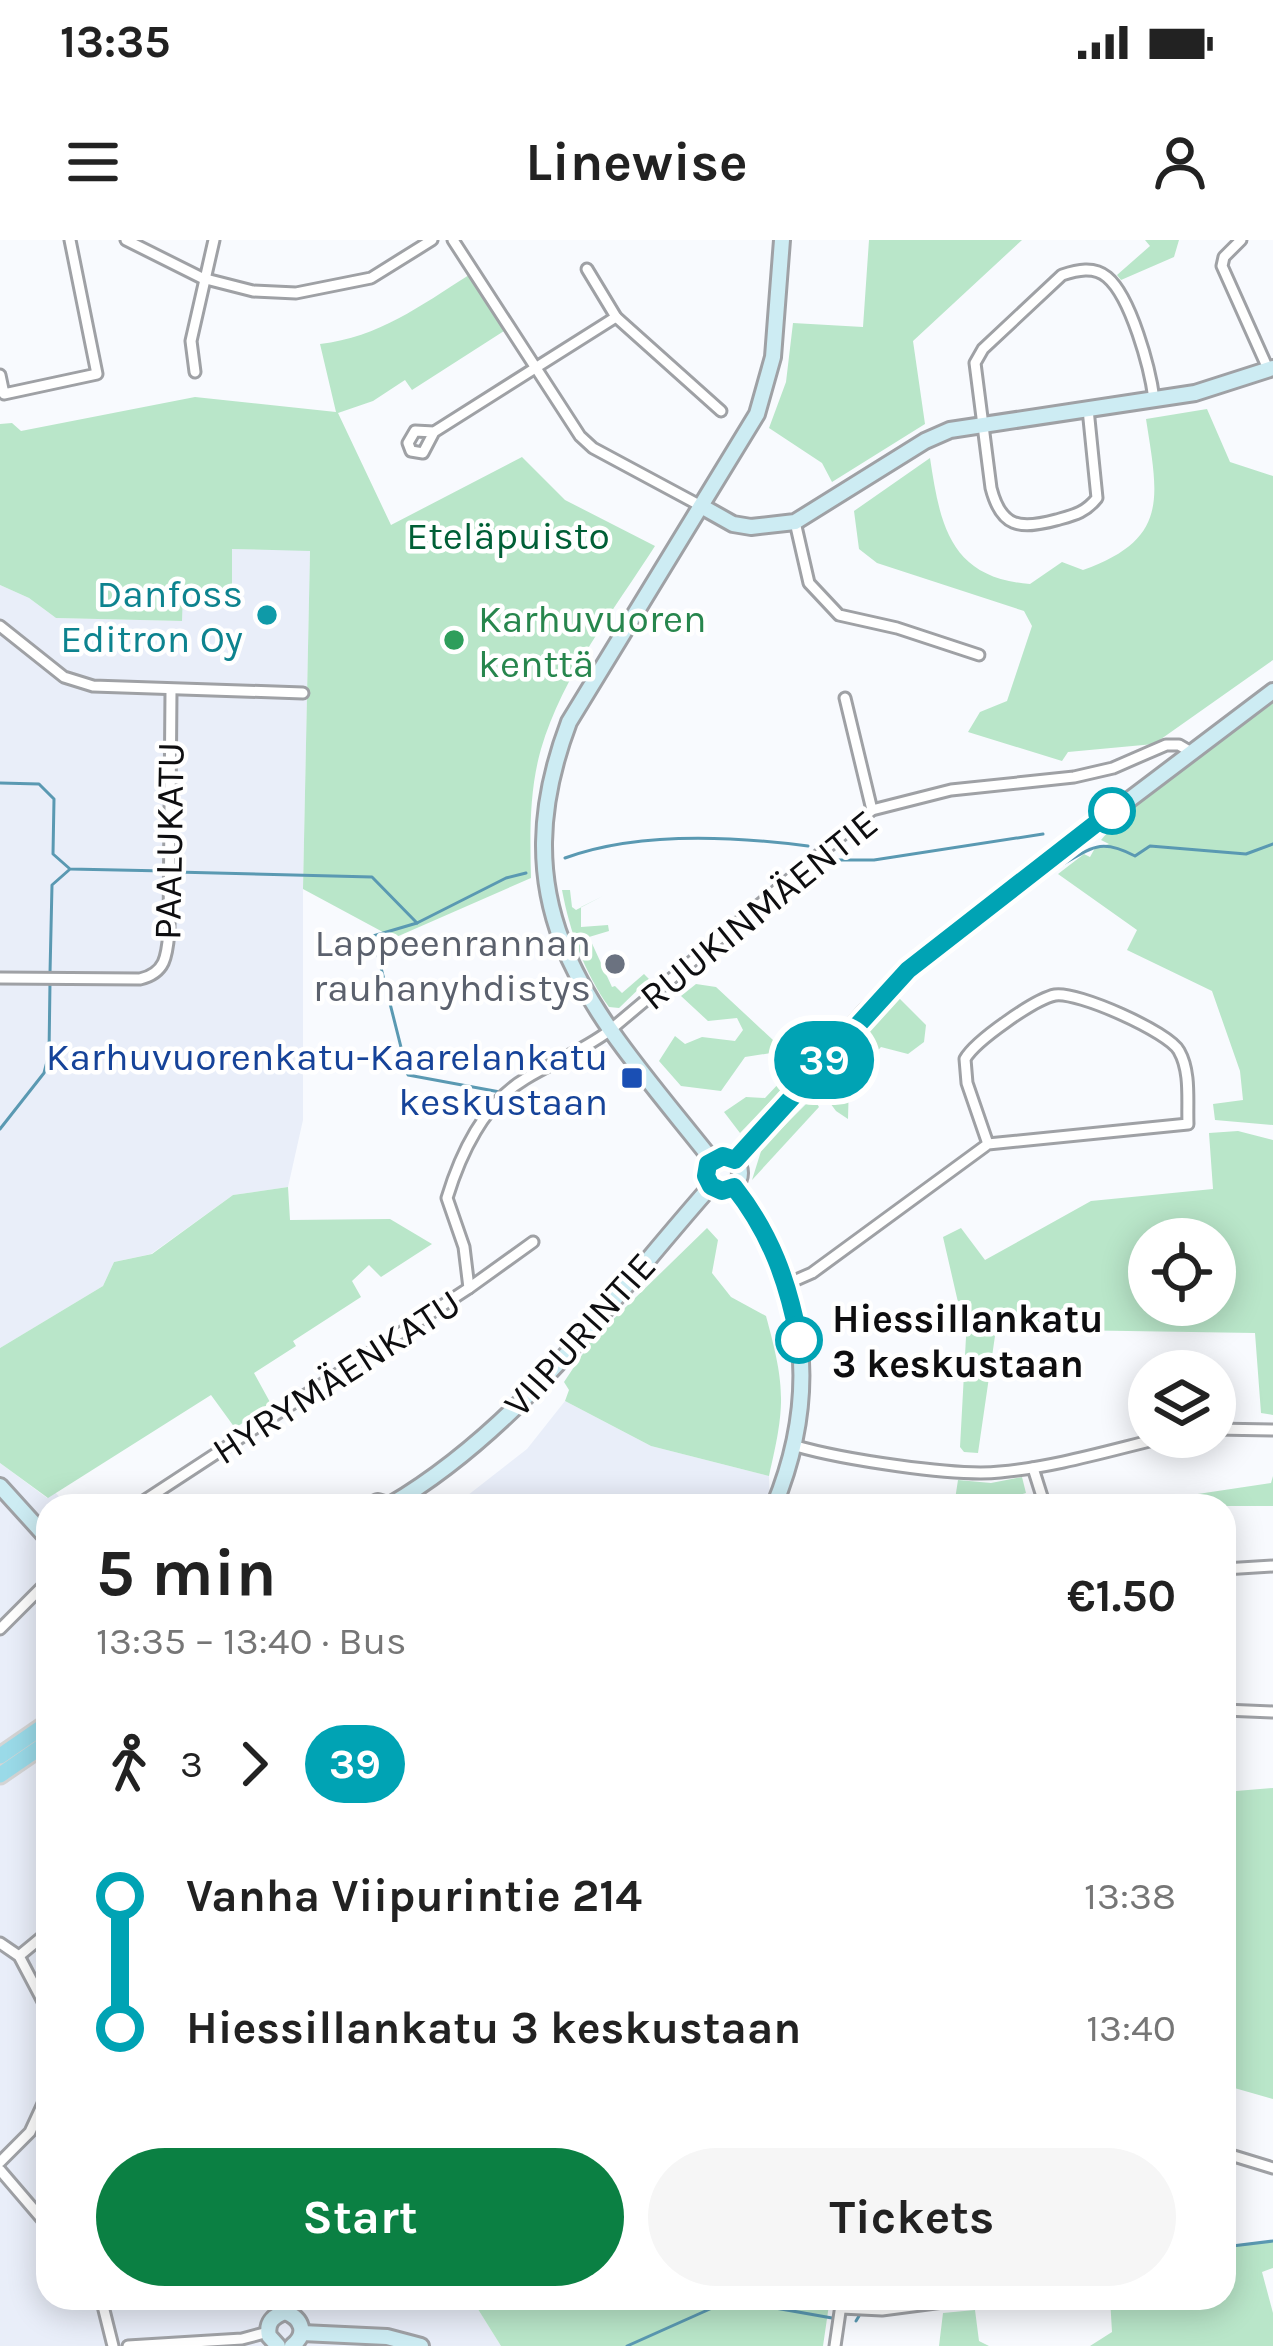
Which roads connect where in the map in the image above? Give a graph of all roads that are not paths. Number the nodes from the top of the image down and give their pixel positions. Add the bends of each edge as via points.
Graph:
1 (70, 240) edge
2 (127, 240) edge
3 (214, 240) edge
4 (432, 240) edge
5 (453, 240) edge
6 (782, 240) edge
7 (1241, 240) edge
8 (587, 269) dead end
9 (202, 278) junction
10 (616, 317) junction
11 (535, 368) junction
12 (1271, 369) edge
13 (195, 372) dead end
14 (0, 375) edge
15 (1154, 399) junction
16 (1088, 409) junction
17 (721, 411) dead end
18 (982, 425) junction
19 (434, 432) dead end
20 (700, 506) junction
21 (795, 521) junction
22 (0, 626) edge
23 (979, 655) dead end
24 (171, 691) junction
25 (1273, 691) edge
26 (303, 693) dead end
27 (845, 698) dead end
28 (1192, 752) junction
29 (872, 810) junction
30 (0, 978) edge
31 (609, 1030) junction
32 (988, 1144) junction
33 (712, 1160) junction
34 (735, 1160) junction
35 (711, 1186) junction
36 (734, 1187) junction
37 (533, 1242) dead end
38 (787, 1284) junction
39 (469, 1288) junction
40 (1236, 1430) edge
41 (1273, 1430) edge
42 (796, 1446) junction
43 (1128, 1446) edge
44 (1033, 1468) junction
45 (439, 1474) junction
46 (0, 1486) edge
47 (154, 1494) edge
48 (408, 1494) edge
49 (422, 1494) edge
50 (778, 1494) edge
51 (1041, 1494) edge
52 (17, 1504) junction
53 (36, 1525) edge
54 (36, 1535) edge
55 (1273, 1566) edge
56 (1236, 1568) edge
57 (36, 1593) edge
58 (0, 1629) edge
59 (1236, 1710) edge
60 (1273, 1712) edge
61 (36, 1731) edge
62 (36, 1750) edge
63 (0, 1756) edge
64 (0, 1775) edge
65 (36, 1942) edge
66 (0, 1943) edge
67 (19, 1956) junction
68 (36, 1988) edge
69 (36, 2119) edge
70 (1236, 2157) edge
71 (0, 2166) edge
72 (1273, 2168) edge
73 (36, 2211) edge
74 (104, 2310) edge
75 (280, 2310) edge
76 (290, 2310) edge
77 (840, 2310) edge
78 (268, 2332) junction
79 (297, 2340) edge
80 (113, 2346) edge
81 (128, 2346) edge
82 (278, 2346) edge
83 (422, 2346) edge
84 (835, 2346) edge

1 - 14 street via 97,374 4,394
2 - 9 street
3 - 9 street
4 - 9 street via 371,278 329,289 253,291
5 - 11 street
6 - 20 street via 766,388
7 - 12 street via 1222,266
8 - 10 street
9 - 13 street via 190,341
10 - 11 street
10 - 17 street
11 - 19 street
11 - 20 street via 592,448
12 - 15 street
15 - 16 street
15 - 18 street via 1146,354 1109,278 1077,269 982,349 975,374
16 - 18 street
16 - 18 street via 1097,498 1086,511 1024,526 996,507
18 - 21 street via 925,441
20 - 21 street via 751,527
20 - 31 street via 569,722 549,787 544,855 555,925
21 - 23 street via 809,583 839,615
22 - 24 street via 64,677
24 - 26 street
24 - 30 street, PAALUKATU via 162,967 140,979
25 - 28 street
27 - 29 street
28 - 29 street, RUUKINMÄENTIE via 1166,745 1074,777 951,790
28 - 34 street via 920,959
29 - 31 street, RUUKINMÄENTIE
31 - 33 street
31 - 39 street, RUUKINMÄENTIE via 520,1081 466,1147 447,1198
32 - 32 street via 1188,1124 1178,1047 1058,994 965,1059
32 - 38 street via 812,1274
33 - 34 street
33 - 35 street
34 - 36 street
35 - 36 street
35 - 45 street, VIIPURINTIE via 516,1406
36 - 38 street via 766,1231
37 - 39 street, HYRYMÄENKATU
38 - 42 street via 802,1367
39 - 47 street, HYRYMÄENKATU
40 - 41 street
42 - 44 street via 964,1472
42 - 50 street
43 - 44 street
44 - 51 street
45 - 48 street, VIIPURINTIE
45 - 49 street, VIIPURINTIE
46 - 52 street
52 - 53 street
52 - 54 street
55 - 56 street
57 - 58 street
59 - 60 street
61 - 63 main road
62 - 64 main road
65 - 67 street
66 - 67 street
67 - 68 street
69 - 71 street
70 - 72 street
71 - 73 street
74 - 80 street
75 - 78 street
76 - 79 street
77 - 84 street
78 - 81 street
78 - 82 street
79 - 83 street via 388,2338

